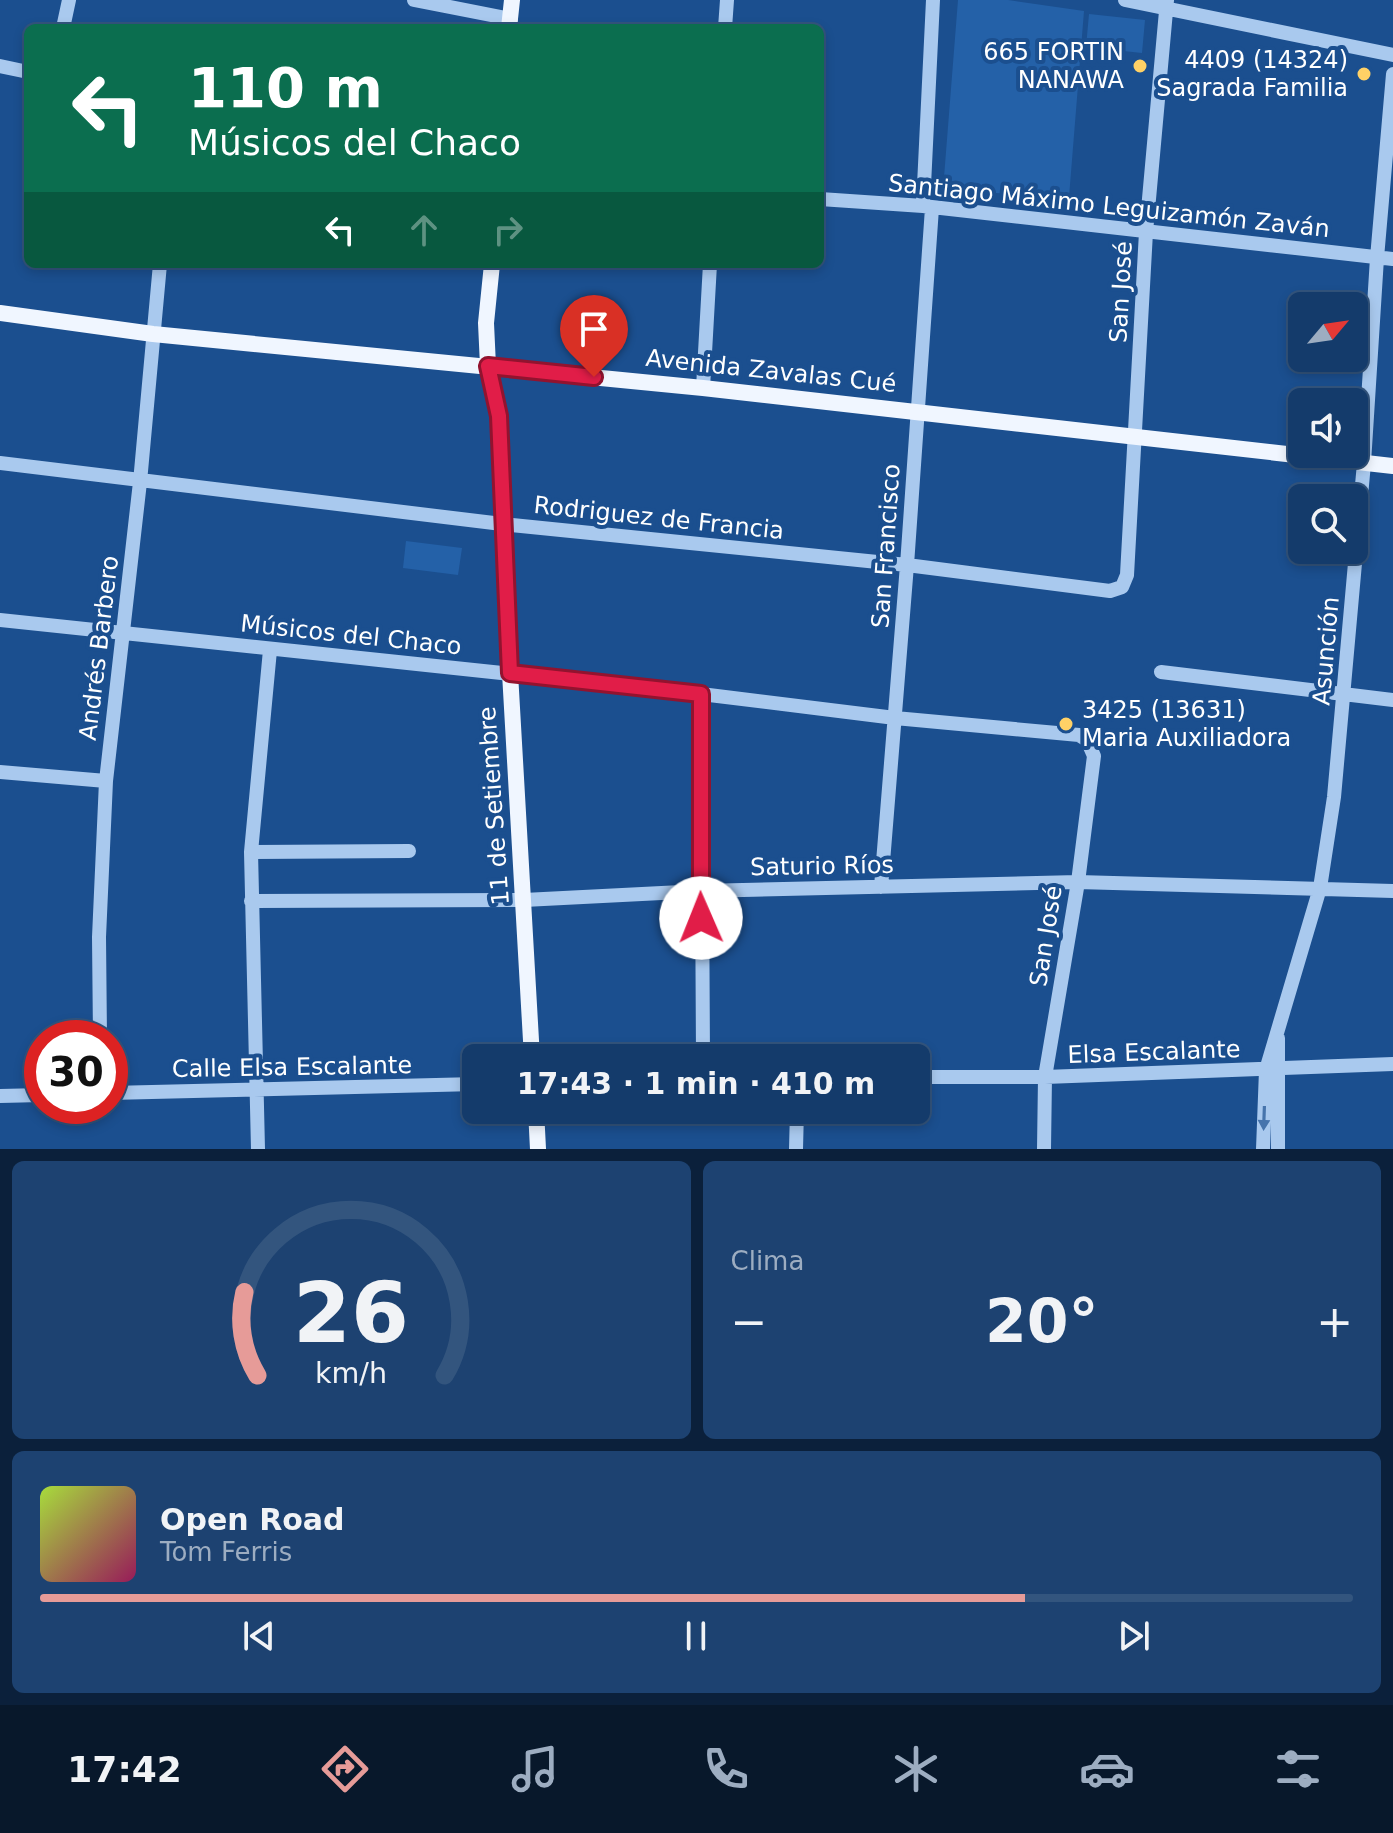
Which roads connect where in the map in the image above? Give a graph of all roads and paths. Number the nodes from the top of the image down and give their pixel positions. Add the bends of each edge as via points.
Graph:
1 (69, 0) edge
2 (414, 0) edge
3 (512, 0) edge
4 (727, 0) edge
5 (933, 0) edge
6 (1125, 0) edge
7 (1166, 4) edge
8 (64, 24) edge
9 (510, 24) edge
10 (725, 24) edge
11 (1393, 55) edge
12 (0, 66) edge
13 (24, 71) edge
14 (1393, 74) edge
15 (824, 199) edge
16 (927, 207) junction
17 (1146, 232) junction
18 (1377, 258) junction
19 (1393, 259) edge
20 (160, 268) edge
21 (492, 268) edge
22 (710, 268) edge
23 (593, 312) dead end
24 (0, 313) edge
25 (153, 334) junction
26 (488, 366) junction
27 (594, 377) junction
28 (703, 388) junction
29 (1368, 400) edge
30 (918, 412) junction
31 (1135, 437) junction
32 (1288, 454) edge
33 (0, 463) edge
34 (1368, 463) edge
35 (1393, 466) edge
36 (1364, 468) edge
37 (140, 482) junction
38 (502, 524) junction
39 (907, 565) junction
40 (1122, 587) joint
41 (0, 620) edge
42 (124, 633) junction
43 (270, 650) junction
44 (1161, 672) dead end
45 (510, 673) junction
46 (701, 694) junction
47 (1345, 694) junction
48 (1393, 700) edge
49 (895, 718) junction
50 (1079, 735) joint
51 (0, 772) edge
52 (106, 781) junction
53 (409, 851) dead end
54 (251, 852) junction
55 (1078, 882) junction
56 (881, 887) junction
57 (1320, 888) junction
58 (701, 891) junction
59 (1393, 891) edge
60 (524, 900) junction
61 (251, 901) junction
62 (100, 1020) edge
63 (531, 1044) edge
64 (703, 1044) edge
65 (1393, 1064) edge
66 (1272, 1070) junction
67 (930, 1077) edge
68 (1045, 1077) junction
69 (462, 1084) edge
70 (258, 1090) junction
71 (128, 1093) edge
72 (24, 1095) edge
73 (0, 1096) edge
74 (537, 1124) edge
75 (797, 1124) edge
76 (258, 1149) edge
77 (538, 1149) edge
78 (796, 1149) edge
79 (1044, 1149) edge
80 (1263, 1149) edge
81 (1278, 1149) edge

1 - 8 street
2 - 9 street
3 - 9 main road
4 - 10 street
5 - 16 street, San Francisco
6 - 7 street
7 - 11 street
7 - 17 street, San José
12 - 13 street
14 - 18 street, Asunción
15 - 16 street, Santiago Máximo Leguizamón Zaván
16 - 17 street, Santiago Máximo Leguizamón Zaván
16 - 30 street, San Francisco
17 - 18 street, Santiago Máximo Leguizamón Zaván
17 - 31 street, San José
18 - 19 street, Santiago Máximo Leguizamón Zaván
18 - 29 street, Asunción
20 - 25 street, Andrés Barbero
21 - 26 main road, 11 de Setiembre
22 - 28 street
23 - 27 street
24 - 25 main road, Avenida Zavalas Cué
25 - 26 main road, Avenida Zavalas Cué
25 - 37 street, Andrés Barbero
26 - 27 main road, Avenida Zavalas Cué
26 - 38 main road, 11 de Setiembre via 499,416
27 - 28 main road, Avenida Zavalas Cué
28 - 30 main road, Avenida Zavalas Cué
30 - 31 main road, Avenida Zavalas Cué
30 - 39 street, San Francisco
31 - 32 main road, Avenida Zavalas Cué
31 - 40 street, San José
33 - 37 street, Rodriguez de Francia
34 - 35 main road, Avenida Zavalas Cué
36 - 47 street, Asunción
37 - 38 street, Rodriguez de Francia
37 - 42 street, Andrés Barbero
38 - 39 street, Rodriguez de Francia
38 - 45 main road, 11 de Setiembre
39 - 40 street, Rodriguez de Francia via 1098,592
39 - 49 street, San Francisco
41 - 42 street, Músicos del Chaco
42 - 43 street, Músicos del Chaco
42 - 52 street, Andrés Barbero
43 - 45 street, Músicos del Chaco
43 - 54 street
44 - 47 street
45 - 46 street, Músicos del Chaco
45 - 60 main road, 11 de Setiembre
46 - 49 street, Músicos del Chaco
46 - 58 street
47 - 48 street
47 - 57 street, Asunción
49 - 50 street, Músicos del Chaco
49 - 56 street, San Francisco
50 - 55 street, San José via 1094,756
51 - 52 street
52 - 62 street, Andrés Barbero
53 - 54 street
54 - 61 street
55 - 56 street, Saturio Ríos
55 - 57 street, Saturio Ríos
55 - 68 street, San José
56 - 58 street, Saturio Ríos
57 - 59 street, Saturio Ríos
57 - 66 street, Asunción via 1277,1034
58 - 60 street, Saturio Ríos
58 - 64 street
60 - 61 street, Saturio Ríos
60 - 63 main road, 11 de Setiembre
61 - 70 street
65 - 66 street, Elsa Escalante
66 - 68 street, Elsa Escalante
66 -> 80 street, Asunción
66 - 81 street, Asunción
67 - 68 street, Elsa Escalante
68 - 79 street, San José
69 - 70 street, Calle Elsa Escalante
70 - 71 street, Calle Elsa Escalante
70 - 76 street
72 - 73 street
74 - 77 main road
75 - 78 street

